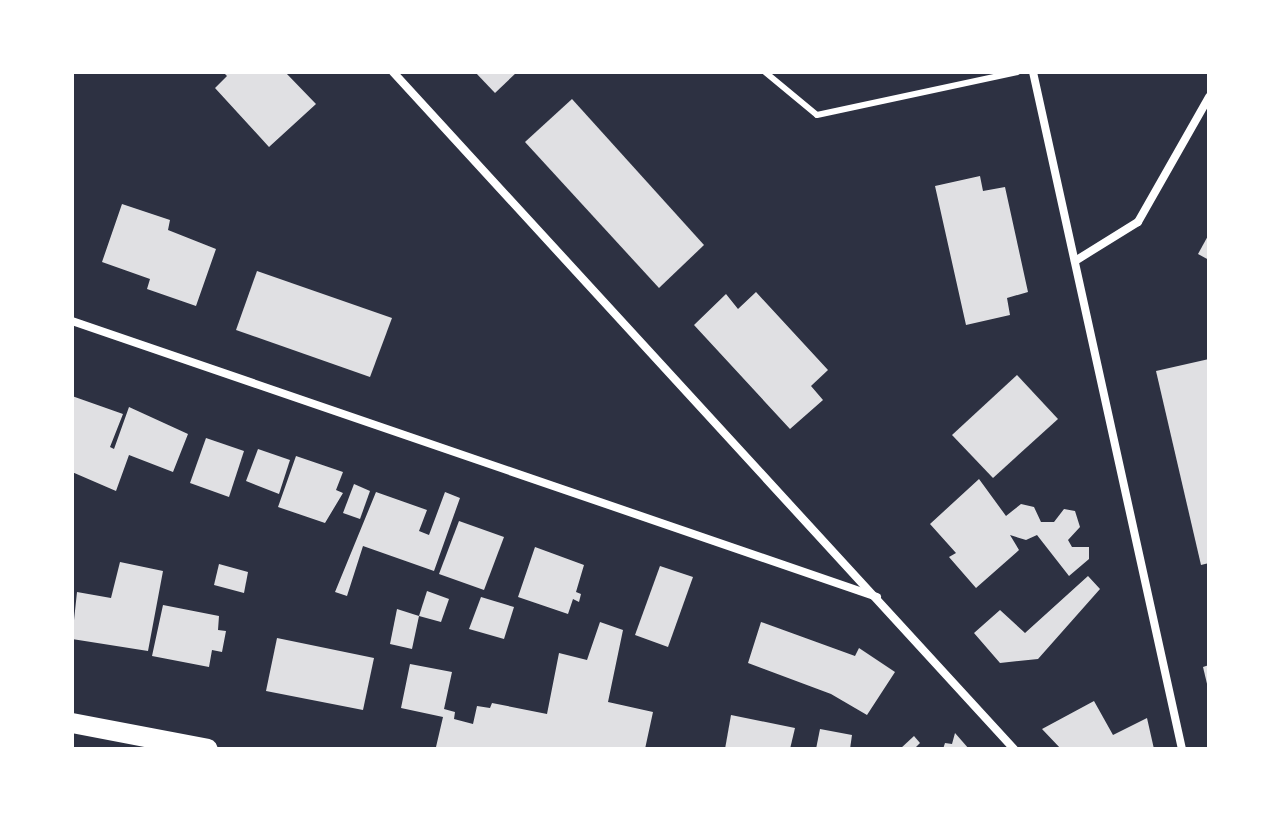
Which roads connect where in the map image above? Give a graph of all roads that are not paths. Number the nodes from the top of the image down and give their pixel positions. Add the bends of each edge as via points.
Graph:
1 (393, 72) edge
2 (765, 72) edge
3 (1017, 72) edge
4 (1033, 72) edge
5 (1209, 97) edge
6 (1075, 261) junction
7 (72, 321) edge
8 (879, 597) junction
9 (72, 723) edge
10 (208, 749) edge
11 (1014, 749) edge
12 (1182, 749) edge

1 - 8 street
2 - 3 lane via 817,115
4 - 6 street
5 - 6 street via 1138,222
6 - 12 street
7 - 8 street
8 - 11 street
9 - 10 main road

